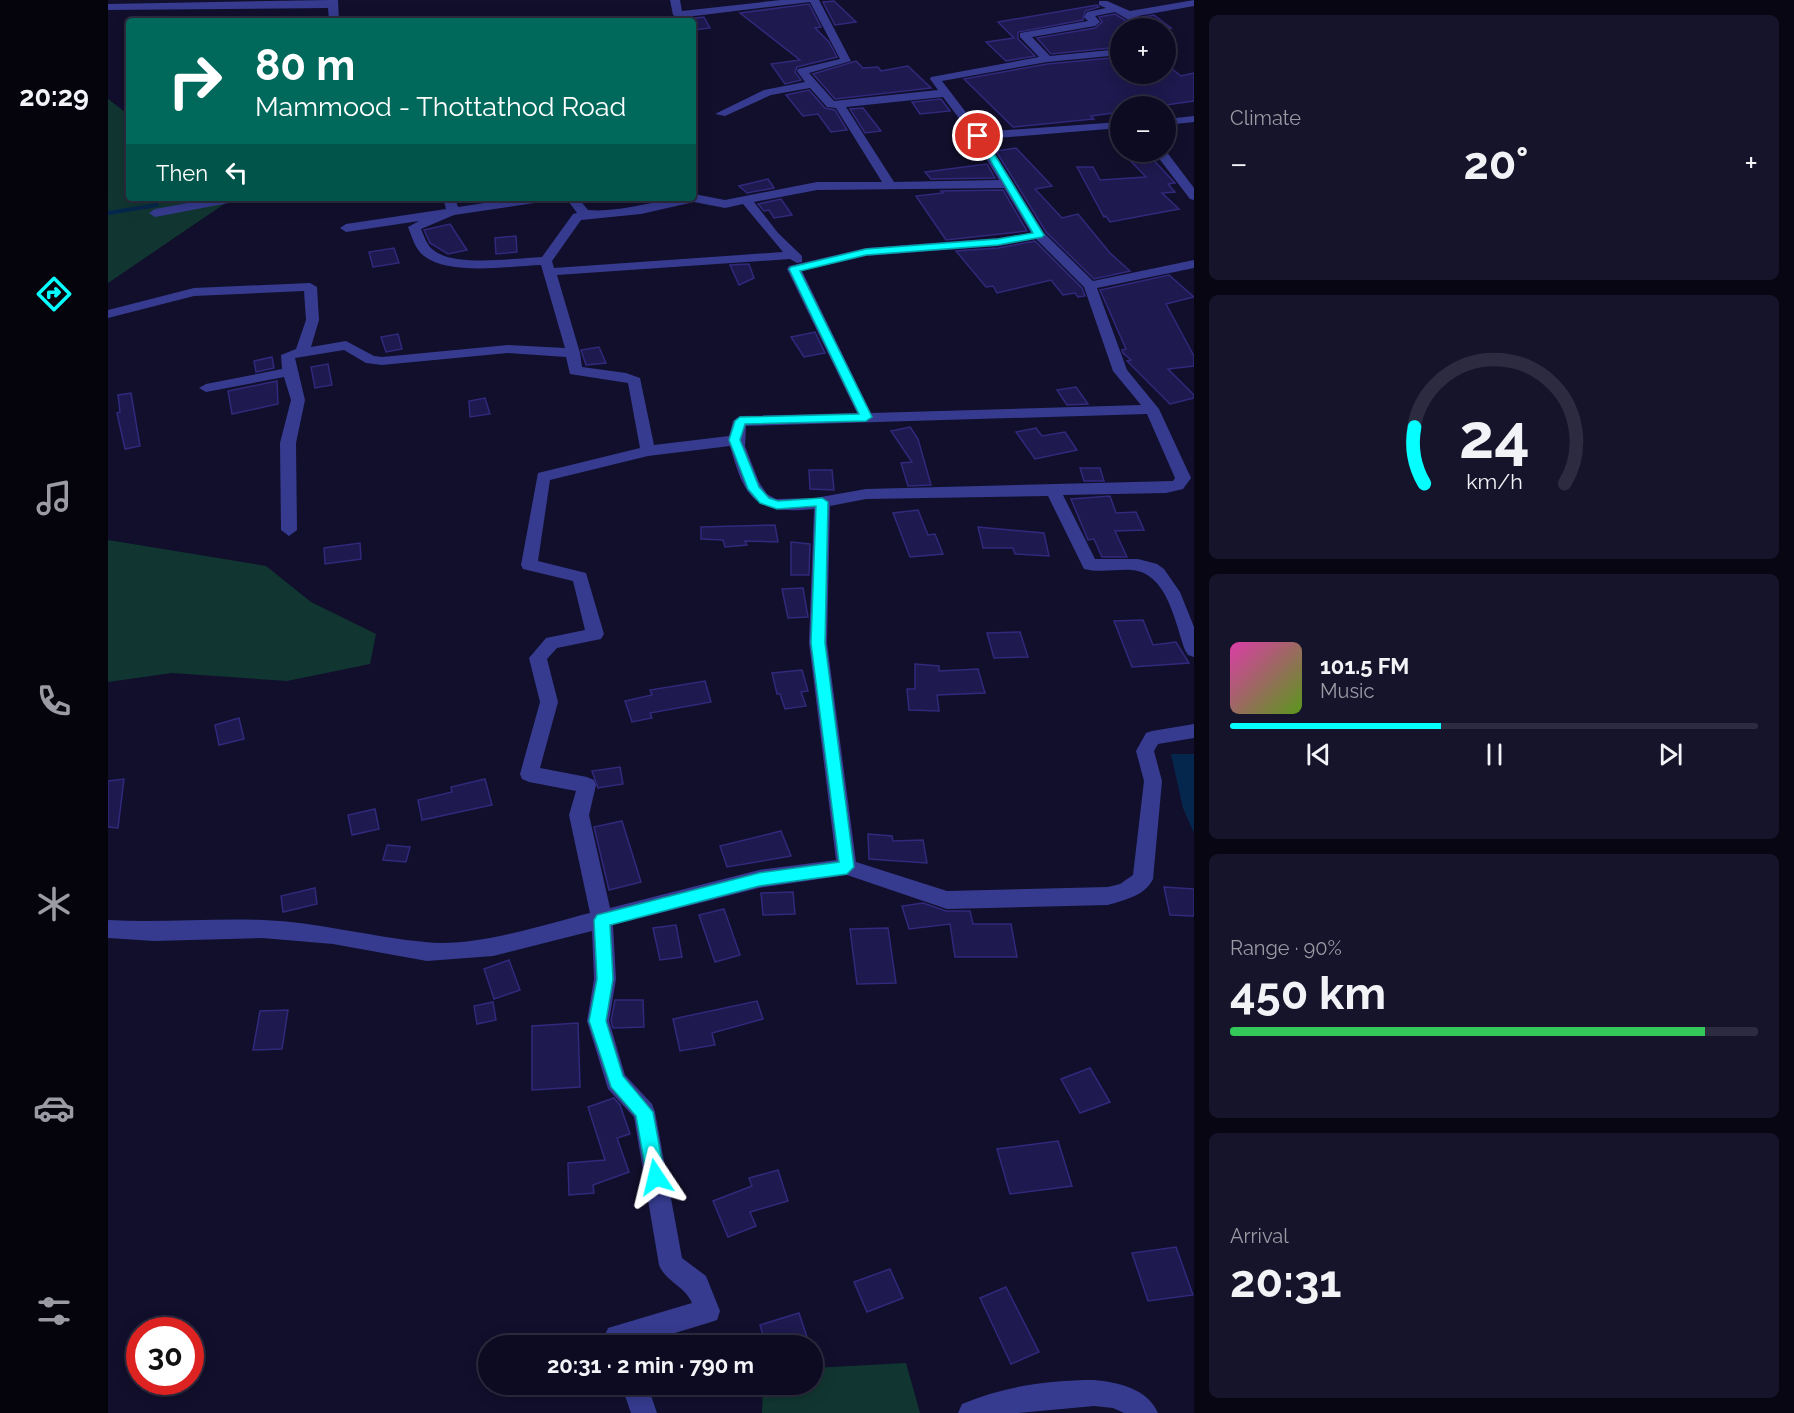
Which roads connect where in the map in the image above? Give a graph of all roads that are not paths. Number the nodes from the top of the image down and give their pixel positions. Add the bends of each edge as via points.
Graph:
1 (675, 0) edge
2 (807, 0) edge
3 (814, 0) edge
4 (1099, 0) edge
5 (333, 2) edge
6 (1188, 2) edge
7 (108, 7) edge
8 (1114, 9) junction
9 (1129, 14) junction
10 (334, 18) edge
11 (1134, 18) edge
12 (1110, 52) edge
13 (1047, 59) junction
14 (812, 84) junction
15 (945, 93) junction
16 (840, 106) junction
17 (722, 114) dead end
18 (1194, 119) edge
19 (1176, 121) edge
20 (1110, 126) edge
21 (978, 136) junction
22 (1168, 162) edge
23 (1008, 184) junction
24 (891, 186) junction
25 (1194, 196) edge
26 (696, 198) edge
27 (746, 200) junction
28 (218, 201) edge
29 (496, 201) edge
30 (574, 201) edge
31 (679, 201) edge
32 (451, 204) edge
33 (155, 213) dead end
34 (584, 213) junction
35 (346, 228) dead end
36 (1039, 235) junction
37 (793, 255) junction
38 (1194, 264) edge
39 (548, 266) junction
40 (805, 267) junction
41 (1090, 286) junction
42 (108, 314) edge
43 (302, 351) junction
44 (573, 353) junction
45 (290, 372) junction
46 (206, 388) dead end
47 (1152, 409) junction
48 (866, 417) junction
49 (735, 440) junction
50 (648, 451) junction
51 (1053, 490) junction
52 (822, 502) junction
53 (289, 530) dead end
54 (1194, 650) edge
55 (1194, 731) edge
56 (847, 867) junction
57 (602, 920) junction
58 (108, 929) edge
59 (624, 1335) edge
60 (638, 1395) edge
61 (644, 1413) edge
62 (971, 1413) edge
63 (1145, 1413) edge

1 - 2 street via 678,15
3 - 14 street via 846,58 842,63 803,70 802,74
4 - 8 street
5 - 7 street
5 - 10 street
6 - 9 street
8 - 9 street
8 - 13 street via 1091,14 1089,17 1095,22 1024,35
9 - 11 street
12 - 13 street
13 - 15 street via 935,79
14 - 16 street via 831,105
14 - 17 street via 768,92
15 - 16 street
15 - 21 street
16 - 24 street
18 - 19 street
20 - 21 street
21 - 23 street
22 - 25 street
23 - 24 street
23 - 36 street
24 - 27 street via 817,186
26 - 27 street via 725,204
27 - 37 street
28 - 33 street
29 - 32 street
30 - 34 street
31 - 34 street via 619,213
32 - 35 street
32 - 39 street via 414,227 426,251 439,261
34 - 39 street via 577,217
36 - 40 street via 866,252
36 - 41 street
37 - 39 street
37 - 40 street
38 - 41 street
39 - 44 street
40 - 48 street via 794,269
41 - 47 street via 1120,371
42 - 43 street via 194,292 310,287 312,332
43 - 44 street via 346,345 372,360 382,361 508,349
43 - 45 street via 288,355
44 - 50 street via 575,371 635,381
45 - 46 street
45 - 53 street via 298,400 288,443
47 - 48 street
47 - 51 street via 1183,478 1178,485
48 - 49 street via 740,421
49 - 50 street
49 - 52 street via 754,489 764,501 777,505
50 - 57 street via 543,477 529,565 580,577 595,634 552,643 538,658 549,702 529,774 587,785 579,815
51 - 52 street via 866,494
51 - 54 street via 1090,565 1150,567 1160,573
52 - 56 street via 818,643
55 - 56 street via 1152,738 1145,751 1153,781 1143,879 1126,891 1108,896 947,900
56 - 57 street via 759,879
57 - 58 street via 493,948 427,952 333,935 262,929
57 - 59 street via 605,979 598,1021 616,1081 644,1112 671,1265 697,1285 708,1311
60 - 61 street
62 - 63 street via 996,1404 1062,1395 1107,1394

